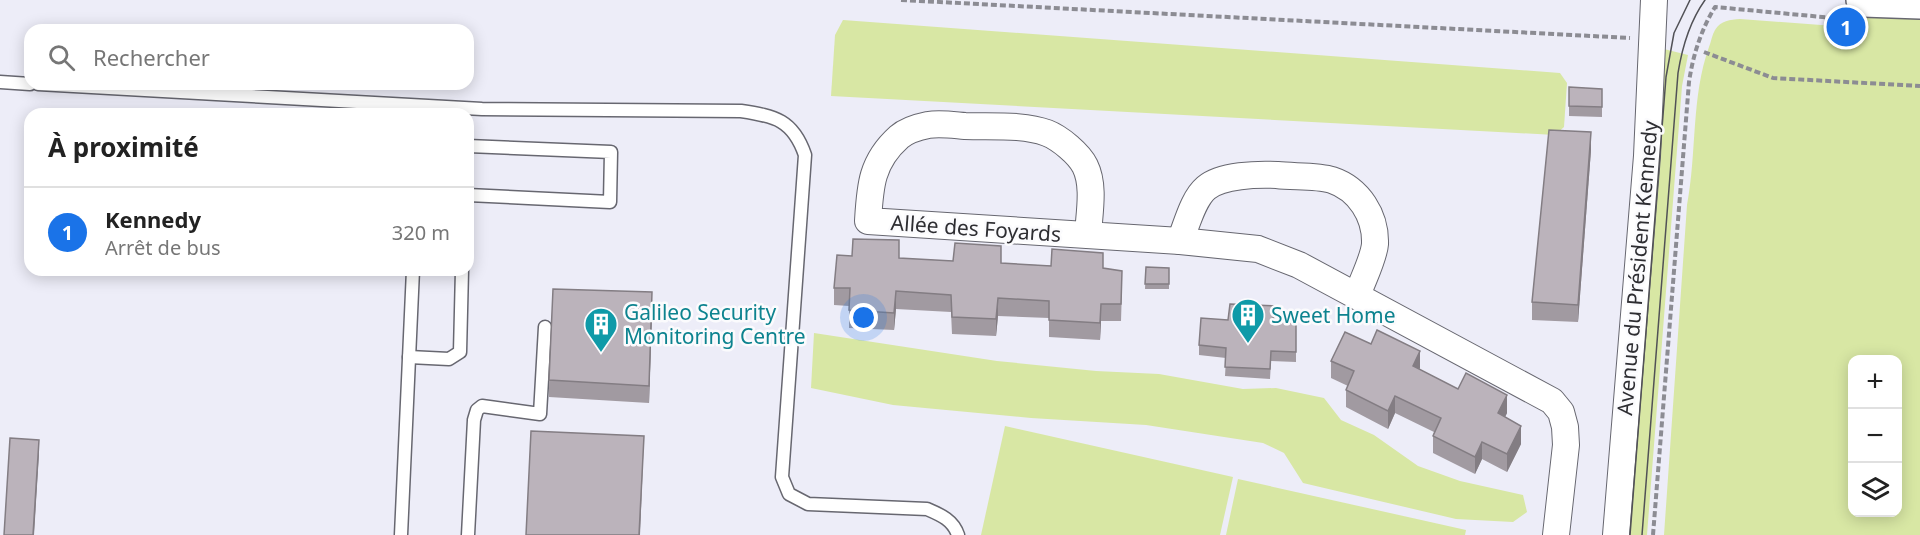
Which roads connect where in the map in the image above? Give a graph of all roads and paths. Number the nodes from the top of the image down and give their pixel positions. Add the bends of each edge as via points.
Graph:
1 (901, 0) edge
2 (1654, 0) edge
3 (1920, 2) edge
4 (1856, 10) edge
5 (1640, 37) dead end
6 (1704, 52) dead end
7 (0, 82) edge
8 (24, 84) edge
9 (1920, 86) edge
10 (145, 90) edge
11 (464, 108) edge
12 (474, 109) edge
13 (474, 146) edge
14 (474, 195) edge
15 (1088, 235) junction
16 (1180, 241) junction
17 (413, 276) edge
18 (462, 276) edge
19 (1357, 296) junction
20 (544, 327) dead end
21 (409, 357) junction
22 (401, 535) edge
23 (468, 535) edge
24 (958, 535) edge
25 (1556, 535) edge
26 (1616, 535) edge
27 (1653, 535) edge

1 - 5 path
2 - 26 street, Avenue du Président Kennedy via 1647,156
3 - 4 main road
4 - 27 path via 1715,7 1699,39 1689,82
6 - 9 path via 1773,78
7 - 8 lane
10 - 11 lane
12 - 24 lane via 741,111 765,114 786,123 800,140 804,155 782,477 789,494 808,504 927,509 946,517
13 - 14 lane via 611,152 610,202
15 - 15 street, Allée des Foyards via 868,221 874,169 900,136 931,124 1048,133 1085,166 1090,185
15 - 16 street, Allée des Foyards
16 - 19 street, Allée des Foyards via 1258,249 1299,265
16 - 19 street via 1200,195 1218,181 1258,174 1331,180 1350,189 1366,206 1373,223 1375,245
17 - 21 lane
18 - 21 lane via 460,352 449,359
19 - 25 street, Allée des Foyards via 1552,400 1561,412 1565,436
20 - 23 lane via 540,414 482,406 477,410
21 - 22 lane

